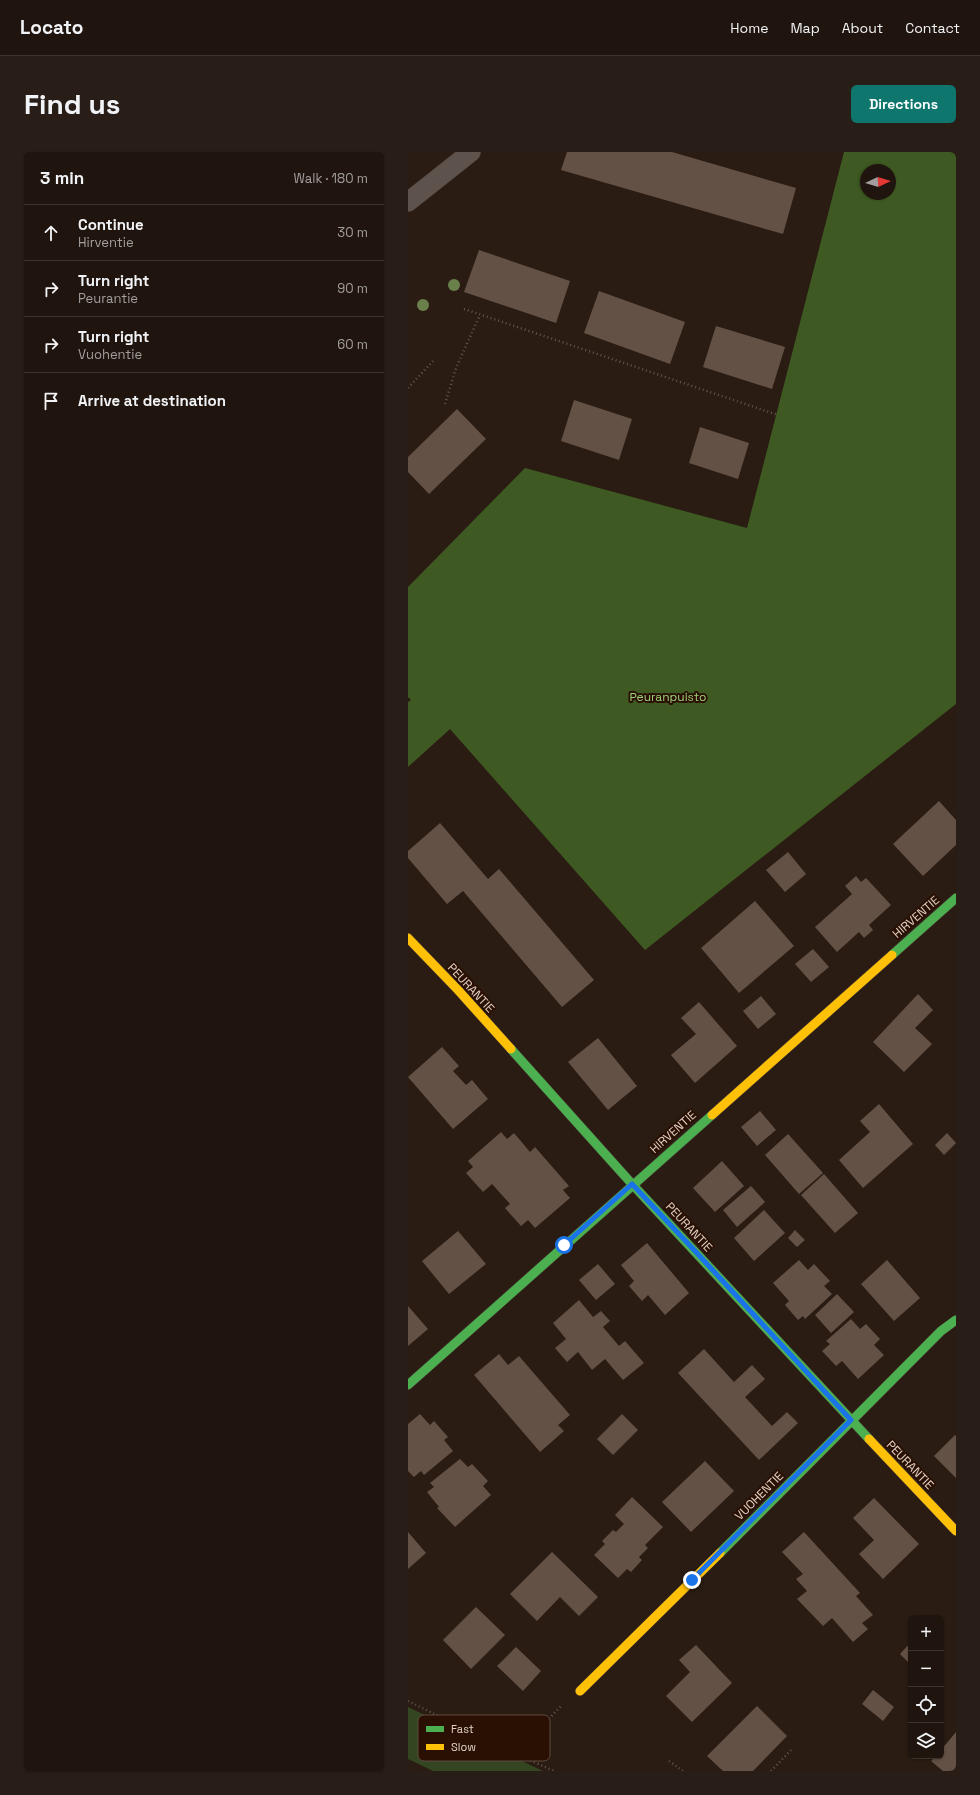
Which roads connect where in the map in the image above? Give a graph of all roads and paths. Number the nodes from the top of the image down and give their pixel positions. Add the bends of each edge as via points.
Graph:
1 (471, 152) edge
2 (408, 202) edge
3 (464, 309) dead end
4 (480, 315) junction
5 (433, 362) dead end
6 (408, 388) edge
7 (445, 404) dead end
8 (778, 415) dead end
9 (956, 898) edge
10 (408, 938) edge
11 (632, 1184) junction
12 (956, 1320) edge
13 (408, 1385) edge
14 (851, 1420) junction
15 (956, 1531) edge
16 (580, 1691) joint
17 (408, 1701) edge
18 (437, 1715) edge
19 (550, 1719) edge
20 (791, 1750) dead end
21 (532, 1761) edge
22 (669, 1761) dead end
23 (554, 1771) edge
24 (683, 1771) edge
25 (771, 1771) edge

1 - 2 street
3 - 4 path
4 - 7 path via 456,368
4 - 8 path
5 - 6 path
9 - 11 street, HIRVENTIE
10 - 11 street, PEURANTIE
11 - 13 street, HIRVENTIE
11 - 14 street, PEURANTIE
12 - 14 street, VUOHENTIE via 941,1331
14 - 15 street, PEURANTIE
14 - 16 street, VUOHENTIE
16 - 19 path
17 - 18 path
20 - 25 path
21 - 23 path
22 - 24 path

